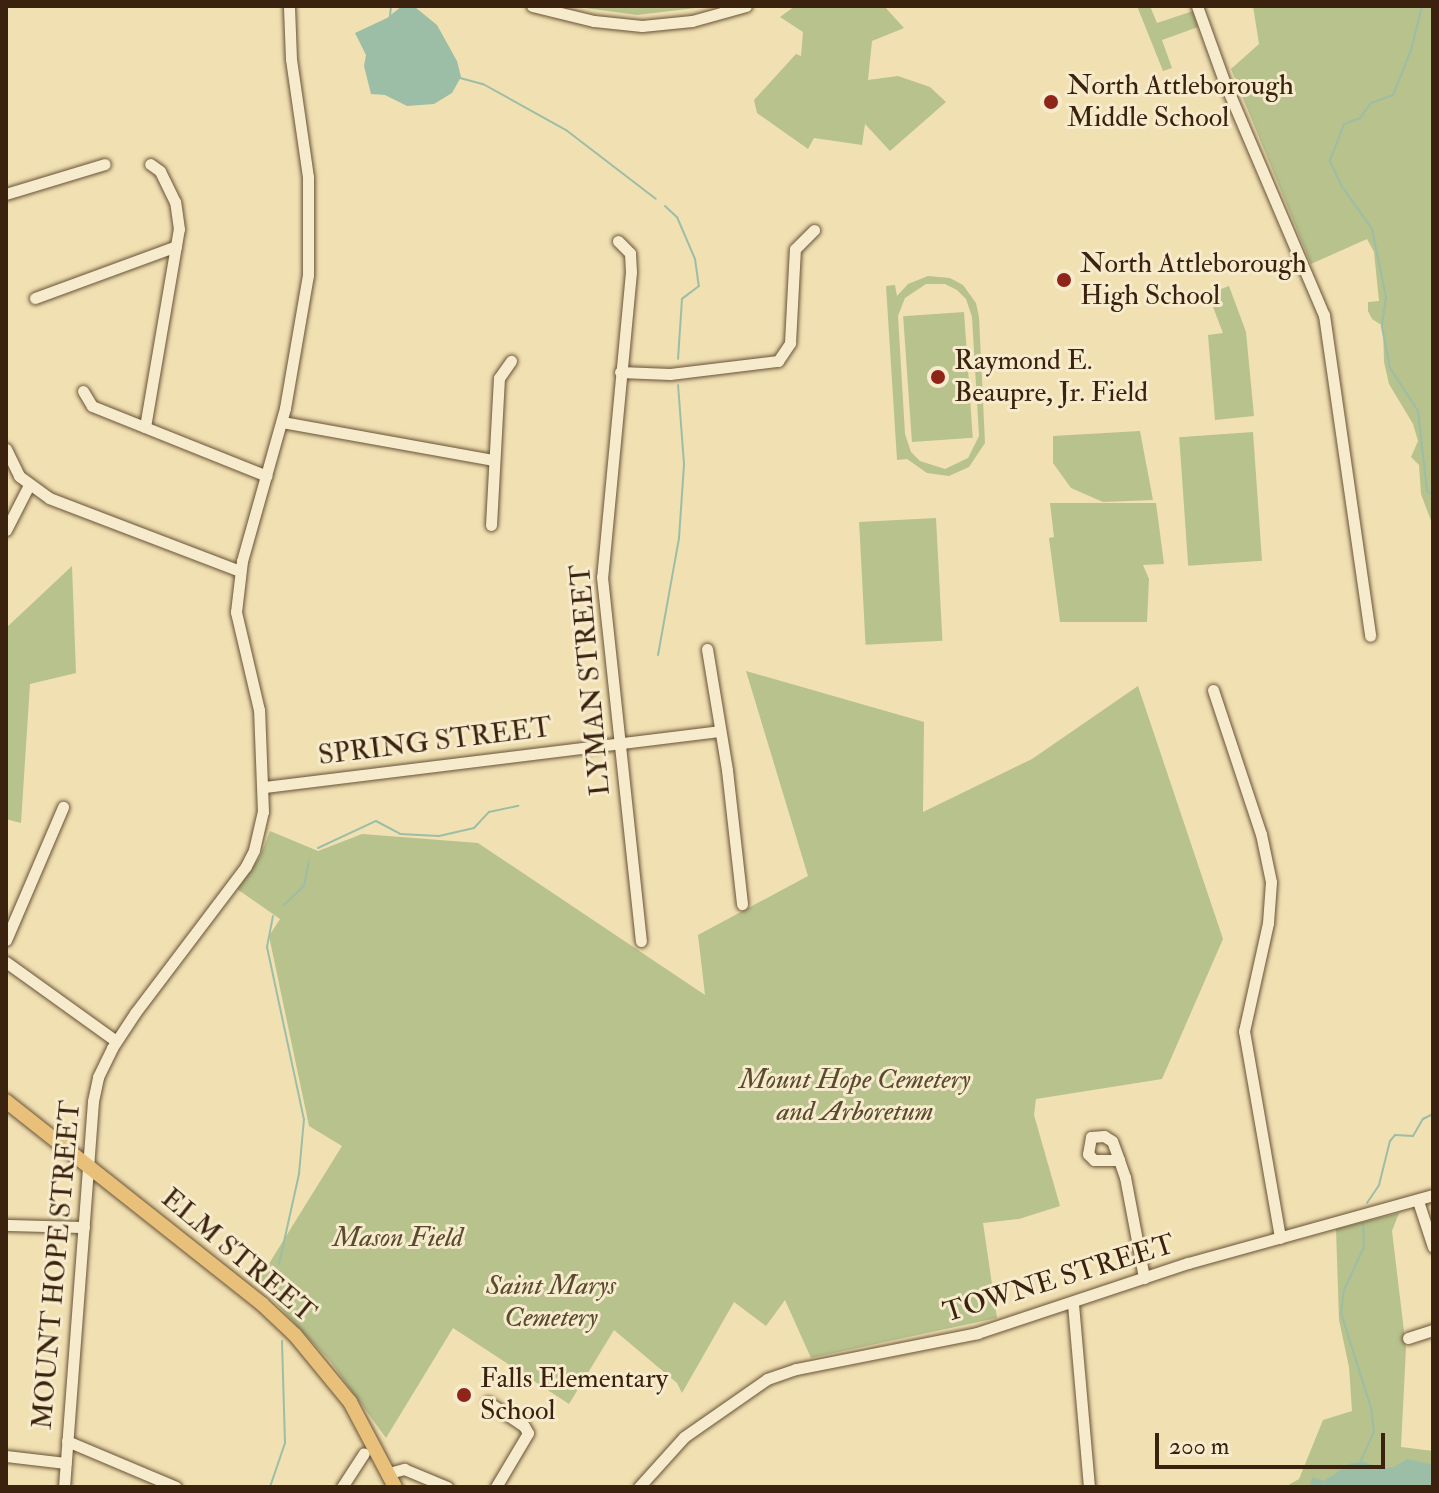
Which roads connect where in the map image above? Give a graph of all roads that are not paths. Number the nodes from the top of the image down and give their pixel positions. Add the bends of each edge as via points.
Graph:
1 (289, 6) edge
2 (532, 6) edge
3 (746, 6) edge
4 (1197, 6) edge
5 (105, 164) dead end
6 (150, 164) dead end
7 (6, 194) edge
8 (814, 230) dead end
9 (618, 241) dead end
10 (176, 246) junction
11 (35, 298) dead end
12 (511, 361) dead end
13 (620, 372) junction
14 (83, 391) dead end
15 (282, 422) junction
16 (145, 427) junction
17 (6, 449) edge
18 (493, 460) junction
19 (267, 476) junction
20 (29, 485) junction
21 (491, 525) dead end
22 (6, 530) edge
23 (240, 571) junction
24 (1370, 636) dead end
25 (707, 649) dead end
26 (1213, 690) dead end
27 (720, 731) junction
28 (618, 745) junction
29 (264, 787) junction
30 (63, 807) dead end
31 (742, 904) dead end
32 (6, 940) edge
33 (641, 941) dead end
34 (6, 962) edge
35 (116, 1041) junction
36 (6, 1101) edge
37 (1119, 1160) dead end
38 (88, 1165) junction
39 (1433, 1195) edge
40 (1418, 1201) junction
41 (6, 1225) edge
42 (84, 1227) junction
43 (1280, 1238) junction
44 (1433, 1247) edge
45 (1144, 1278) junction
46 (1073, 1304) junction
47 (1433, 1330) edge
48 (1408, 1338) dead end
49 (488, 1402) dead end
50 (67, 1441) junction
51 (364, 1453) dead end
52 (6, 1456) edge
53 (66, 1463) junction
54 (392, 1480) edge
55 (64, 1487) edge
56 (176, 1487) edge
57 (342, 1487) edge
58 (447, 1487) edge
59 (496, 1487) edge
60 (639, 1487) edge
61 (1089, 1487) edge

1 - 15 street, MOUNT HOPE STREET via 310,215 303,312
2 - 3 street via 642,26 692,21
4 - 24 street via 1324,315
5 - 7 street
6 - 10 street via 160,171 175,202
8 - 13 street via 795,249 790,343 778,361 670,374
9 - 13 street, LYMAN STREET via 630,253 631,272
10 - 11 street
10 - 16 street
12 - 18 street via 499,378
13 - 28 street, LYMAN STREET via 602,577
14 - 16 street via 92,406
15 - 18 street
15 - 19 street, MOUNT HOPE STREET
16 - 19 street
17 - 20 street
18 - 21 street
19 - 23 street, MOUNT HOPE STREET
20 - 22 street
20 - 23 street via 49,498
23 - 29 street, MOUNT HOPE STREET via 236,612 259,710
25 - 27 street
26 - 43 street via 1261,834 1271,882 1268,923 1244,1031
27 - 28 street, SPRING STREET
27 - 31 street
28 - 29 street, SPRING STREET
28 - 33 street, LYMAN STREET
29 - 35 street, MOUNT HOPE STREET via 260,832 246,866
30 - 32 street
34 - 35 street
35 - 38 street, MOUNT HOPE STREET via 98,1077
36 - 38 main road, ELM STREET
37 - 45 street
38 - 42 street, MOUNT HOPE STREET
38 - 54 main road, ELM STREET via 295,1335 350,1402
39 - 40 street, TOWNE STREET
40 - 43 street, TOWNE STREET
40 - 44 street
41 - 42 street
42 - 50 street, MOUNT HOPE STREET
43 - 45 street, TOWNE STREET
45 - 46 street, TOWNE STREET
46 - 60 street, TOWNE STREET via 977,1333 767,1379 684,1437
46 - 61 street
47 - 48 street
49 - 59 street via 528,1433
50 - 53 street, MOUNT HOPE STREET
50 - 56 street
51 - 57 street
52 - 53 street
53 - 55 street, MOUNT HOPE STREET
54 - 58 street via 404,1469

